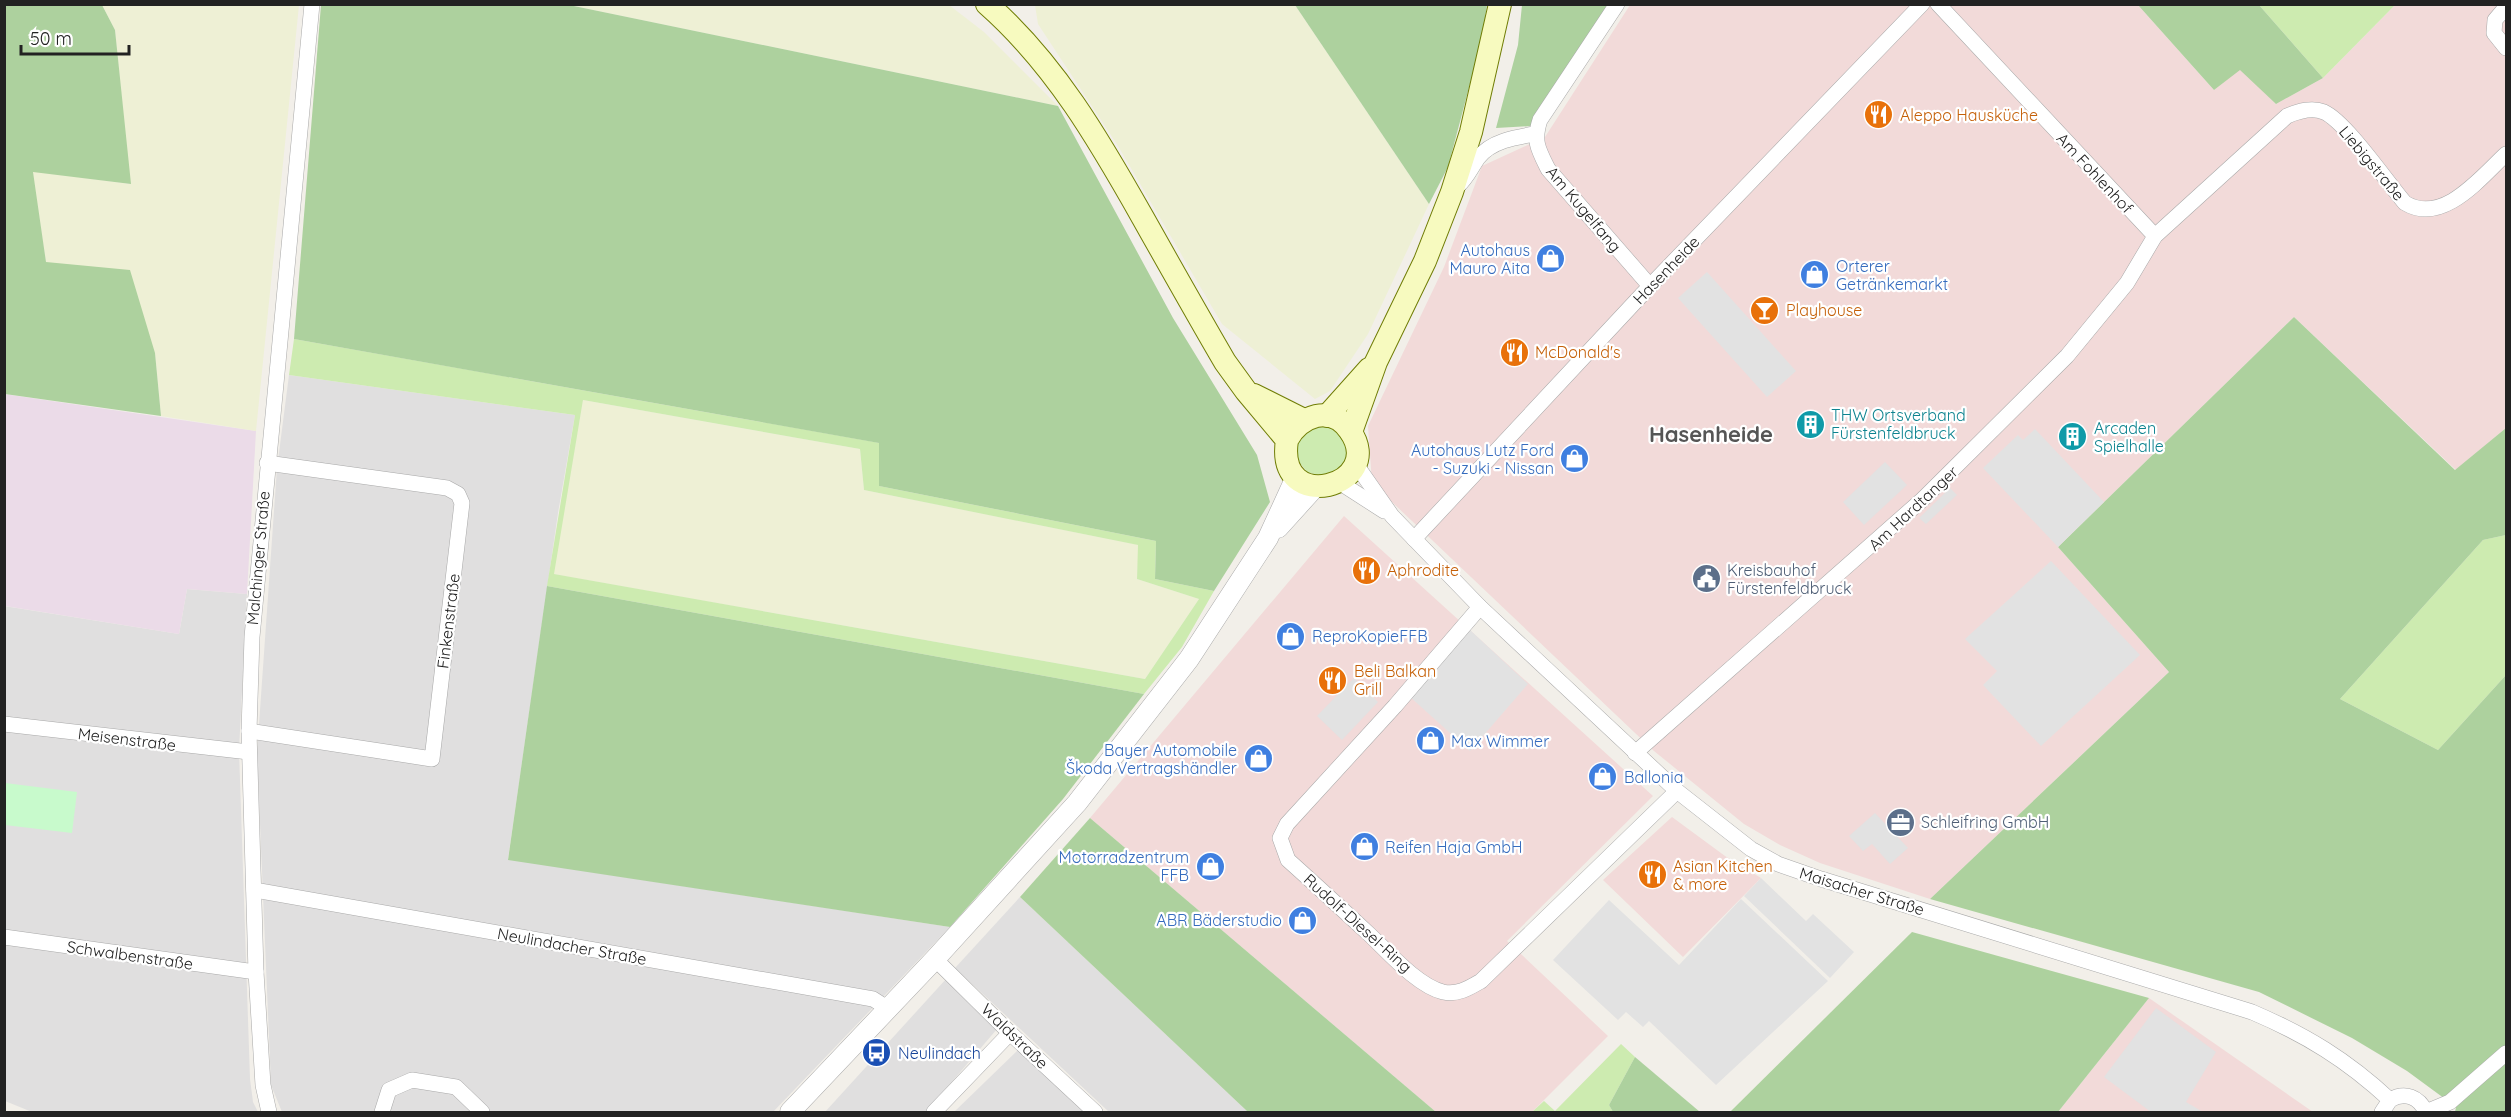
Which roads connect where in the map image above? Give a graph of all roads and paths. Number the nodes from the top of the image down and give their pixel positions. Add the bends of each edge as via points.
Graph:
1 (312, 4) edge
2 (987, 4) edge
3 (1500, 4) edge
4 (1617, 4) edge
5 (1922, 4) edge
6 (1938, 4) edge
7 (2506, 7) edge
8 (2506, 48) edge
9 (1535, 134) junction
10 (2264, 135) joint
11 (2506, 154) edge
12 (1452, 192) junction
13 (2155, 236) junction
14 (1650, 286) junction
15 (1376, 362) junction
16 (1246, 391) junction
17 (1327, 416) junction
18 (1304, 420) junction
19 (1351, 432) junction
20 (1287, 441) junction
21 (267, 463) junction
22 (1355, 464) junction
23 (1306, 482) junction
24 (1339, 482) junction
25 (1392, 516) junction
26 (1414, 539) junction
27 (1480, 607) junction
28 (4, 723) edge
29 (249, 731) junction
30 (249, 752) junction
31 (1635, 753) junction
32 (1677, 792) junction
33 (254, 890) junction
34 (4, 937) edge
35 (935, 959) junction
36 (256, 972) junction
37 (887, 1008) junction
38 (1010, 1034) junction
39 (2506, 1053) edge
40 (2386, 1106) edge
41 (2426, 1112) edge
42 (269, 1113) edge
43 (382, 1113) edge
44 (482, 1113) edge
45 (790, 1113) edge
46 (934, 1113) edge
47 (1095, 1113) edge

1 - 21 street, Malchinger Straße
2 - 16 main road via 1040,57 1063,88 1107,154 1225,362
3 - 12 main road via 1471,132
4 - 9 street via 1540,120
5 - 14 street, Hasenheide
6 - 13 street, Am Fohlenhof
7 - 8 street via 2495,20 2494,33
9 - 12 street via 1505,140 1479,156
9 - 14 street, Am Kugelfang via 1548,169
10 - 11 street, Liebigstraße via 2301,109 2322,111 2338,122 2405,203 2414,209 2431,211 2470,187
10 - 13 street, Am Hardtanger
12 - 15 main road via 1425,261
13 - 31 street, Am Hardtanger via 2127,283 2067,356 1923,499
14 - 26 street, Hasenheide
15 - 17 main road
15 - 19 main road
16 - 18 main road
16 - 20 main road
17 - 18 main road
17 - 19 main road
18 - 20 main road via 1292,430
19 - 22 main road via 1357,446
20 - 23 main road via 1287,460
21 - 29 street, Malchinger Straße via 252,637
21 - 29 street, Finkenstraße via 447,488 458,494 462,503 432,759
22 - 24 main road
22 - 25 street, Maisacher Straße
23 - 24 main road via 1329,486
23 - 35 street via 1189,659 1077,803
24 - 25 street, Maisacher Straße
25 - 26 street, Maisacher Straße
26 - 27 street, Maisacher Straße
27 - 31 street, Maisacher Straße
27 - 32 street, Rudolf-Diesel-Ring via 1287,825 1280,838 1288,860 1404,967 1429,986 1456,993 1481,981
28 - 30 street, Meisenstraße
29 - 30 street, Malchinger Straße
30 - 33 street, Malchinger Straße
31 - 32 street, Maisacher Straße
32 - 40 street, Maisacher Straße via 1751,849 1796,871 2252,1012 2286,1026 2341,1058
33 - 36 street, Malchinger Straße
33 - 37 street, Neulindacher Straße via 873,999
34 - 36 street, Schwalbenstraße
35 - 37 street
35 - 38 street, Waldstraße
36 - 42 street, Malchinger Straße via 263,1091
37 - 45 street
38 - 46 street
38 - 47 street, Waldstraße
39 - 41 street via 2450,1101
40 - 41 street via 2398,1096 2412,1097
43 - 44 street via 389,1090 412,1080 456,1087

